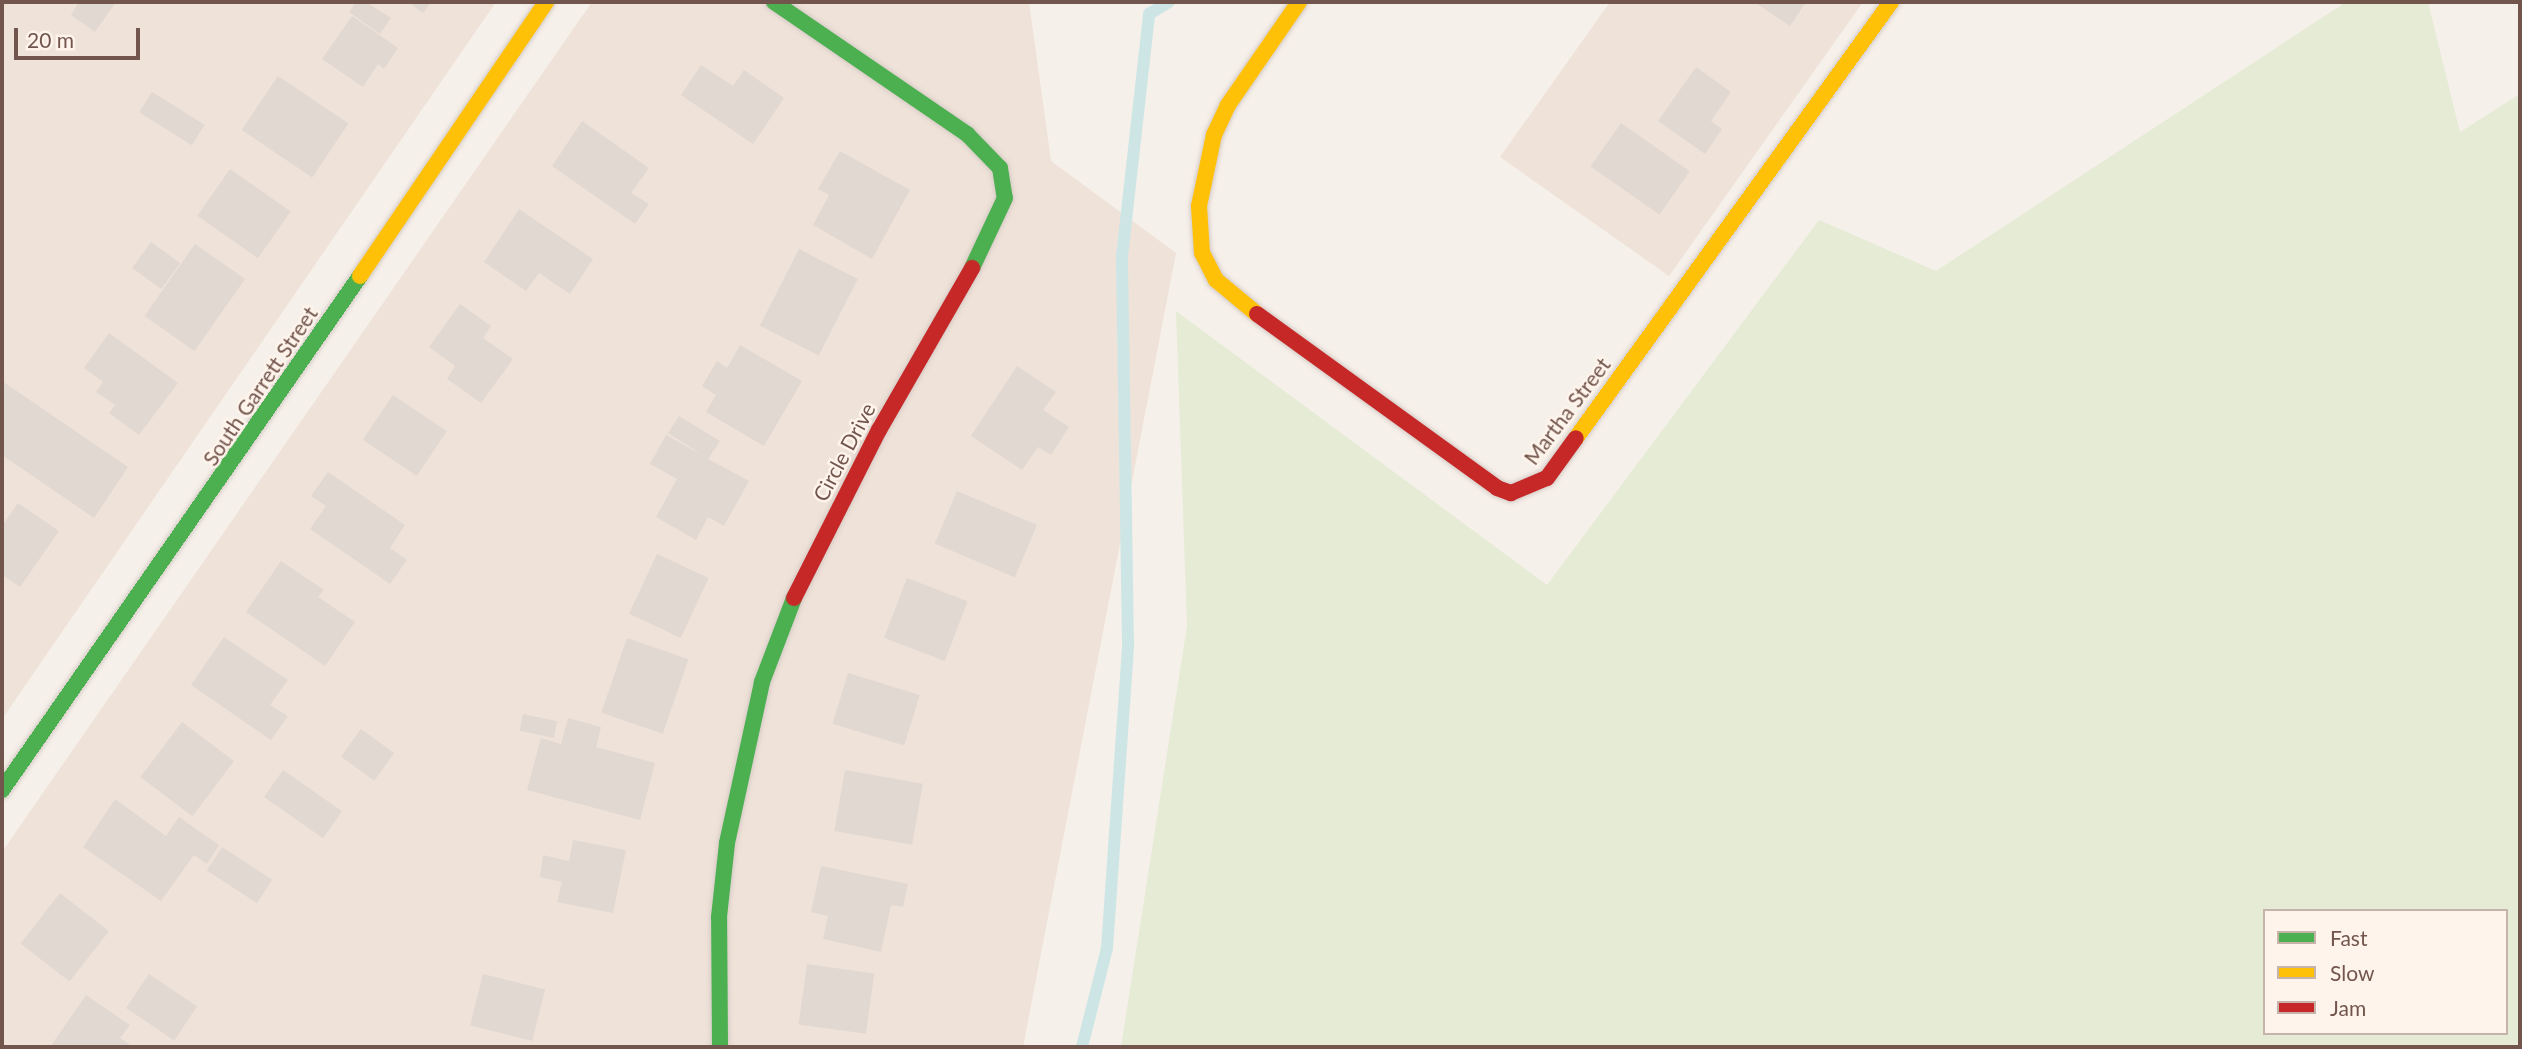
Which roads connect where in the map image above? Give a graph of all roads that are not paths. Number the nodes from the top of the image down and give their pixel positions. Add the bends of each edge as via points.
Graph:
1 (546, 2) edge
2 (774, 2) edge
3 (1299, 2) edge
4 (1891, 2) edge
5 (2, 790) edge
6 (720, 1047) edge

1 - 5 street, South Garrett Street via 232,465
2 - 6 street, Circle Drive via 967,134 1000,168 1005,198 989,238 812,558 762,682 727,843 719,917
3 - 4 street, Martha Street via 1228,105 1214,135 1203,175 1198,232 1212,271 1234,297 1497,488 1511,493 1547,478

